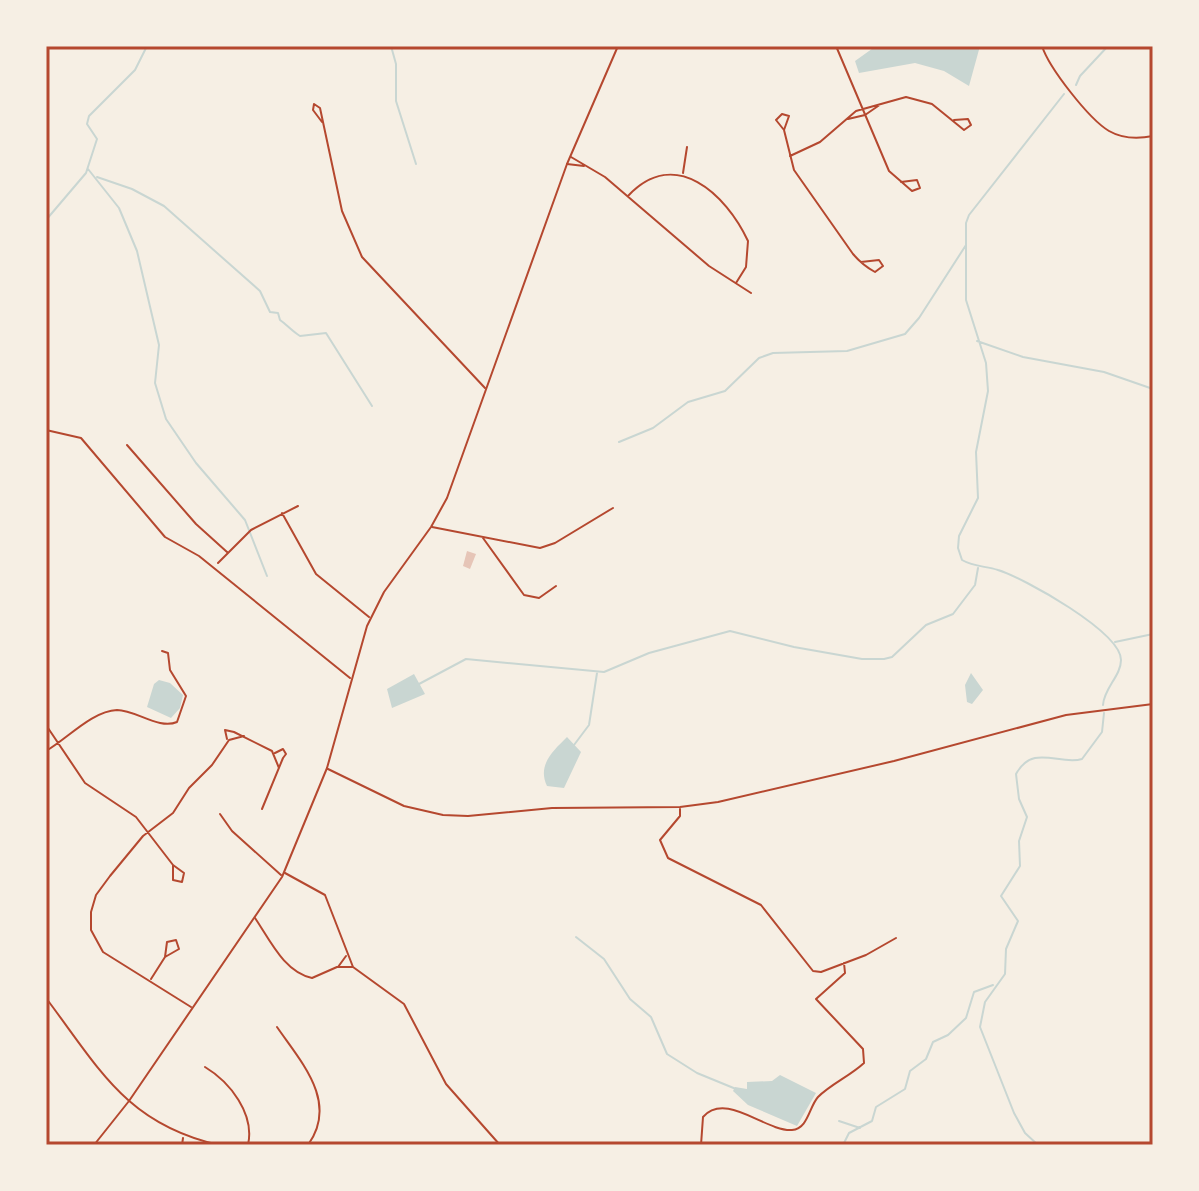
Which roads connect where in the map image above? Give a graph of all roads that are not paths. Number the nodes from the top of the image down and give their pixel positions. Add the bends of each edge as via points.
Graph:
1 (618, 46) edge
2 (836, 46) edge
3 (1042, 46) edge
4 (882, 103) junction
5 (862, 109) junction
6 (865, 115) junction
7 (847, 119) junction
8 (954, 120) dead end
9 (322, 122) dead end
10 (784, 130) dead end
11 (1153, 136) edge
12 (687, 147) dead end
13 (570, 156) junction
14 (788, 156) junction
15 (567, 164) junction
16 (585, 166) junction
17 (682, 175) junction
18 (901, 182) dead end
19 (627, 197) junction
20 (861, 262) junction
21 (736, 283) junction
22 (751, 293) dead end
23 (485, 389) junction
24 (46, 430) edge
25 (127, 445) dead end
26 (298, 506) dead end
27 (613, 508) dead end
28 (282, 513) junction
29 (431, 527) junction
30 (483, 538) junction
31 (227, 552) junction
32 (218, 563) dead end
33 (556, 586) dead end
34 (370, 618) junction
35 (162, 651) dead end
36 (350, 678) junction
37 (1153, 704) edge
38 (46, 725) edge
39 (234, 732) junction
40 (244, 736) junction
41 (229, 738) junction
42 (58, 744) junction
43 (267, 748) junction
44 (277, 750) junction
45 (46, 751) edge
46 (275, 754) junction
47 (283, 758) junction
48 (278, 759) junction
49 (279, 768) junction
50 (327, 768) junction
51 (680, 807) junction
52 (262, 809) dead end
53 (220, 814) dead end
54 (149, 831) junction
55 (173, 865) dead end
56 (283, 875) junction
57 (254, 917) junction
58 (896, 938) dead end
59 (346, 954) junction
60 (165, 957) junction
61 (844, 963) junction
62 (337, 967) junction
63 (353, 967) junction
64 (150, 980) junction
65 (46, 998) edge
66 (192, 1007) junction
67 (277, 1027) dead end
68 (205, 1067) dead end
69 (129, 1101) junction
70 (184, 1137) junction
71 (94, 1145) edge
72 (182, 1145) edge
73 (219, 1145) edge
74 (248, 1145) edge
75 (308, 1145) edge
76 (500, 1145) edge
77 (701, 1145) edge

1 - 13 street
2 - 5 street
3 - 11 street via 1047,61 1107,130 1128,137
4 - 5 street
4 - 6 street
4 - 8 street via 921,99
5 - 6 street
5 - 7 street
6 - 7 street
6 - 18 street via 889,171
7 - 14 street via 805,152
9 - 23 street via 342,211 362,257
10 - 14 street
12 - 17 street
13 - 15 street
13 - 16 street
14 - 20 street
15 - 16 street
15 - 23 street
16 - 19 street
17 - 19 street via 647,182
17 - 21 street via 712,192 743,230 750,253
19 - 21 street
20 - 20 street via 875,272 882,269 879,260
21 - 22 street
23 - 29 street via 447,498
24 - 36 street via 85,441 165,537 207,562
25 - 31 street
26 - 28 street
27 - 30 street via 540,548
28 - 31 street via 251,530
28 - 34 street via 316,574
29 - 30 street
29 - 34 street
30 - 33 street via 524,595 539,598
31 - 32 street
34 - 36 street
35 - 42 street via 168,653 170,670 186,696 177,722 166,724 116,710
36 - 50 street
37 - 51 street via 1066,715 874,766
38 - 42 street
39 - 40 street
39 - 41 street
39 - 41 street via 225,730
40 - 41 street
40 - 43 street
41 - 54 street via 173,813
42 - 45 street
42 - 54 street via 85,783 123,806
43 - 44 street
43 - 46 street
44 - 46 street
44 - 47 street via 285,751
46 - 48 street
47 - 48 street
47 - 49 street
48 - 49 street
49 - 52 street
50 - 51 street via 404,806 443,815
50 - 56 street
51 - 61 street via 680,816 660,840 668,858 761,905 813,971
53 - 56 street
54 - 55 street
54 - 64 street via 98,891 91,930 103,952
56 - 57 street
56 - 59 street via 325,895
57 - 62 street via 299,974 318,978
57 - 66 street
58 - 61 street
59 - 62 street
59 - 63 street
60 - 60 street via 179,949 176,940 167,942
60 - 64 street
61 - 77 street via 845,973 816,999 863,1049 864,1063 816,1099 802,1127 779,1128 716,1109 703,1117
62 - 63 street
63 - 76 street via 404,1004 446,1084
64 - 66 street
65 - 69 street via 103,1078
66 - 69 street
67 - 75 street via 317,1088 320,1115
68 - 74 street via 221,1077 244,1111
69 - 70 street
69 - 71 street
70 - 72 street
70 - 73 street

